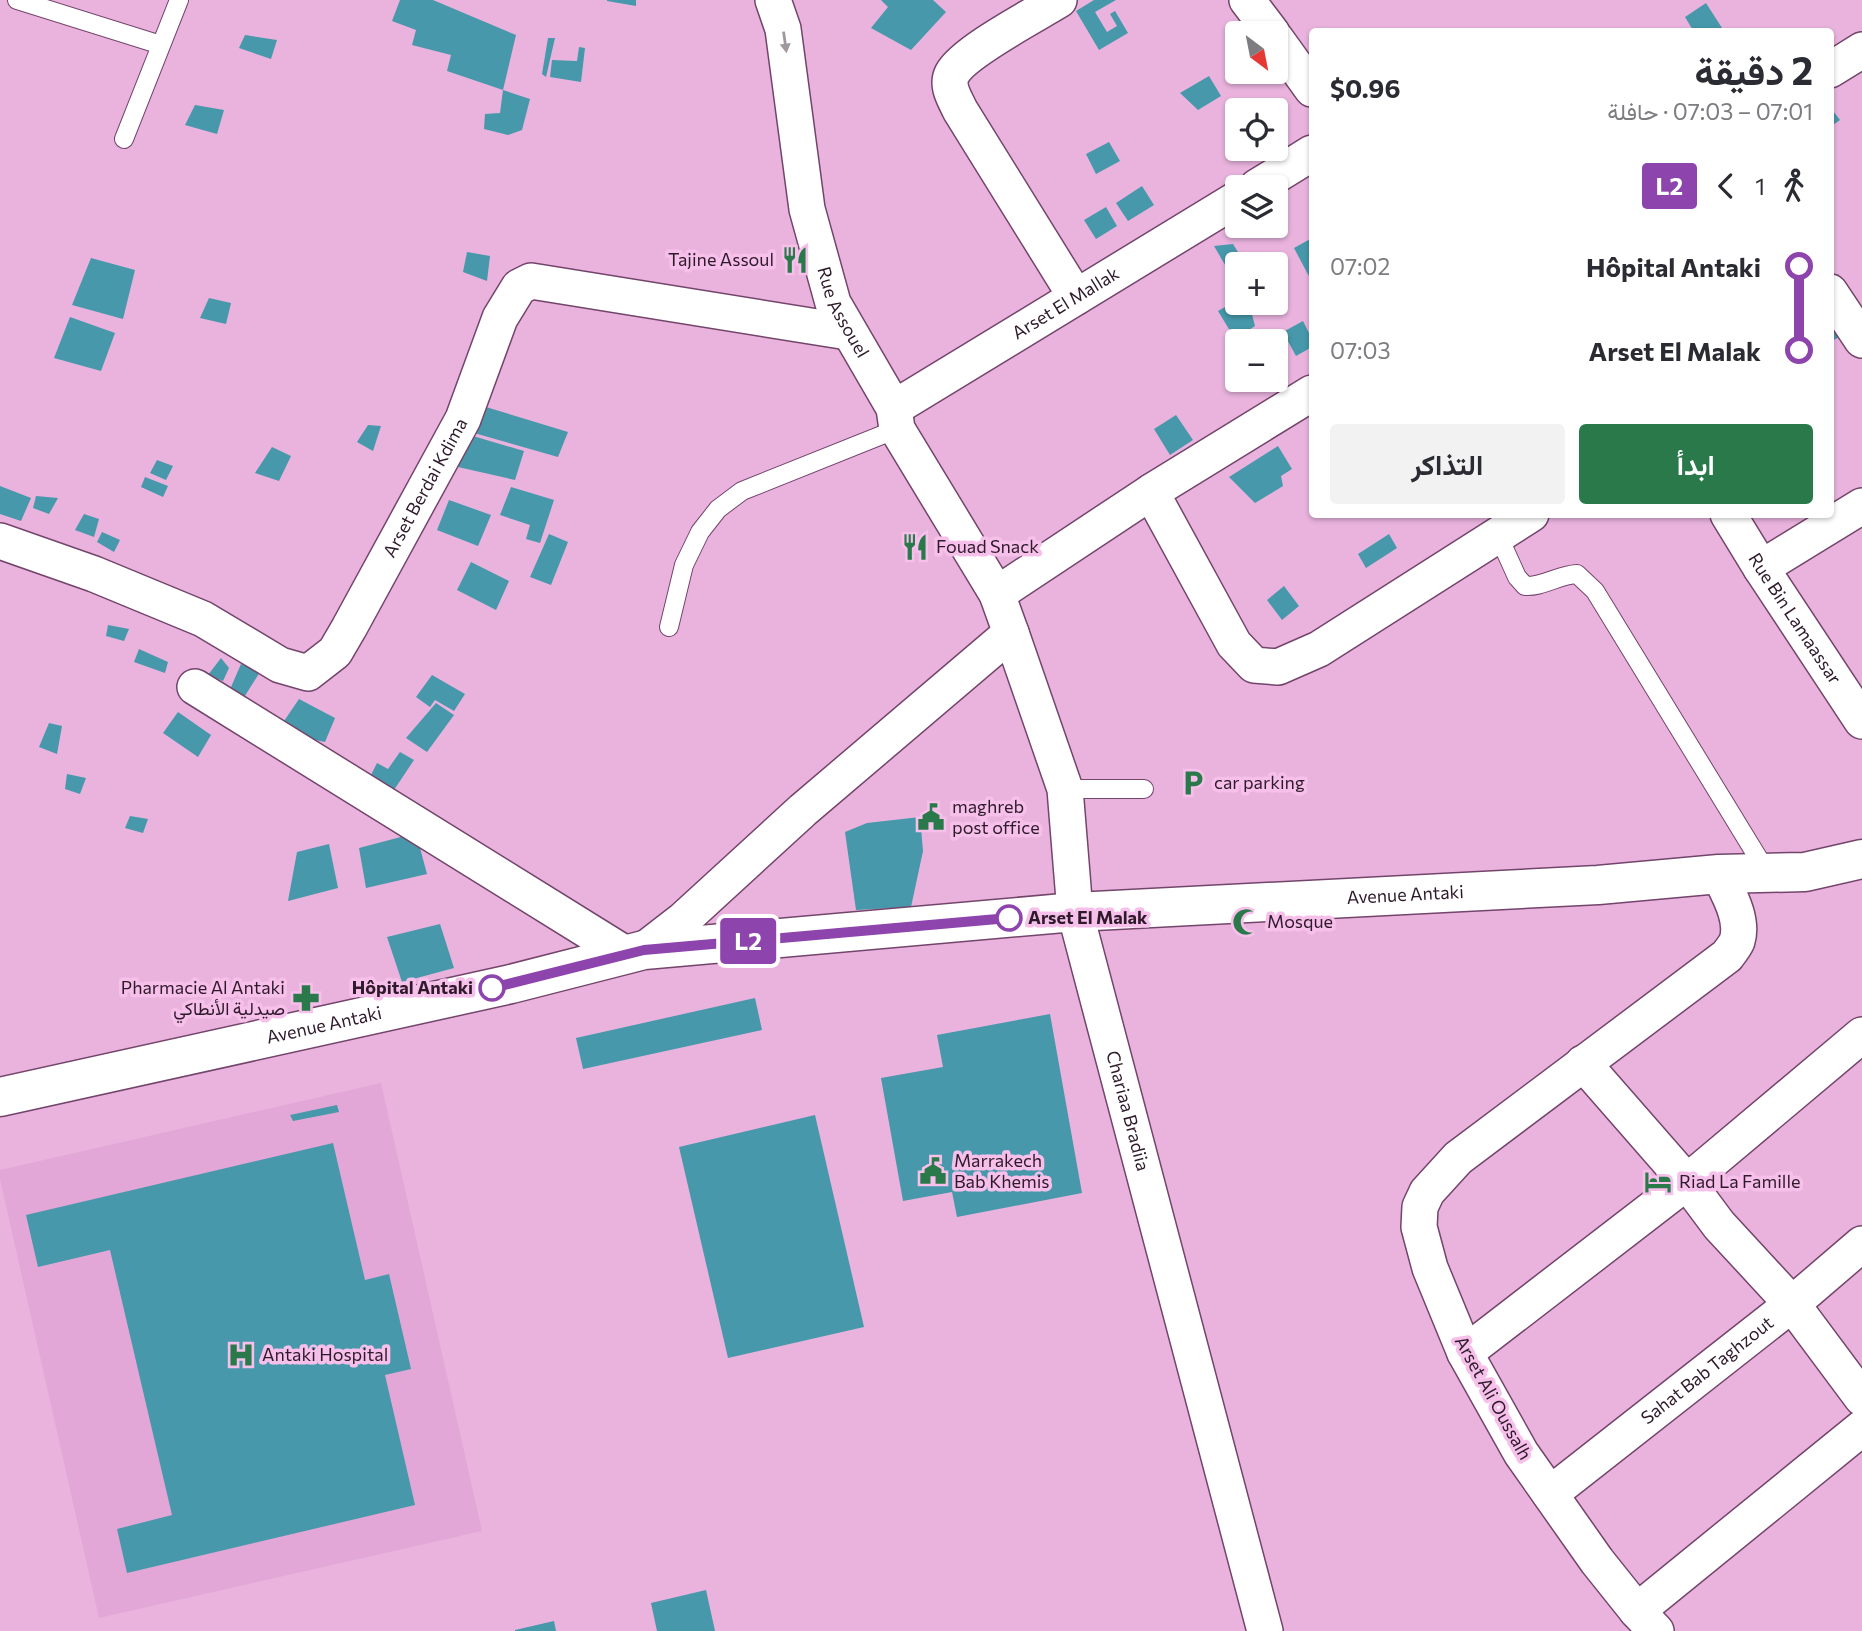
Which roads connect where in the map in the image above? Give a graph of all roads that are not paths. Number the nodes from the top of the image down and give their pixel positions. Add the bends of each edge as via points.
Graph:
1 (17, 0) edge
2 (179, 0) edge
3 (773, 0) edge
4 (1059, 0) edge
5 (1247, 0) edge
6 (1263, 21) edge
7 (161, 45) junction
8 (1862, 50) edge
9 (1288, 56) edge
10 (1834, 68) edge
11 (1309, 85) edge
12 (124, 139) dead end
13 (1309, 155) edge
14 (1276, 175) edge
15 (1225, 206) edge
16 (1076, 297) junction
17 (1834, 298) edge
18 (848, 332) junction
19 (1862, 340) edge
20 (1309, 395) edge
21 (896, 418) junction
22 (1151, 492) junction
23 (1862, 506) edge
24 (1525, 518) edge
25 (1730, 518) edge
26 (1498, 535) junction
27 (0, 541) edge
28 (1761, 568) junction
29 (997, 594) junction
30 (669, 627) dead end
31 (1012, 633) junction
32 (195, 687) dead end
33 (1862, 721) edge
34 (1065, 789) junction
35 (1144, 789) dead end
36 (1862, 859) edge
37 (1719, 874) junction
38 (1768, 874) junction
39 (1075, 912) junction
40 (635, 953) junction
41 (1862, 1035) edge
42 (1583, 1063) junction
43 (0, 1097) edge
44 (1686, 1182) junction
45 (1862, 1244) edge
46 (1792, 1304) junction
47 (1465, 1353) junction
48 (1862, 1398) edge
49 (1862, 1428) edge
50 (1550, 1494) junction
51 (1646, 1621) edge
52 (1265, 1631) edge

1 - 7 lane
2 - 7 lane
3 -> 18 street, Rue Assouel via 783,29 807,209 833,303
4 - 16 street via 964,59 951,75 950,89
5 - 6 street
7 - 12 lane
8 - 10 street
9 - 11 street
13 - 14 street
15 - 16 street, Arset El Mallak
16 - 21 street, Arset El Mallak
17 - 19 street
18 - 21 street, Rue Assouel
18 - 27 street, Arset Berdai Kdima via 531,281 519,287 500,318 463,419 418,504 335,652 308,673 280,665 203,619
20 - 22 street
21 - 29 street, Rue Assouel
21 - 30 lane via 742,491 718,509 684,565
22 - 26 street via 1234,644 1254,665 1278,667 1320,649
22 - 29 street
23 - 28 street
24 - 26 street
25 - 28 street, Rue Bin Lamaassar
26 - 38 lane via 1525,586 1577,574 1595,591
28 - 33 street, Rue Bin Lamaassar
29 - 31 street, Chariaa Bradiia
31 - 34 street, Chariaa Bradiia
31 - 40 street via 803,810 684,919
32 - 40 street
34 - 35 lane
34 - 39 street, Chariaa Bradiia
36 - 38 street, Avenue Antaki via 1805,872
37 - 38 street, Avenue Antaki
37 - 39 street, Avenue Antaki via 1598,886
37 - 42 street, Arset Ali Oussalh via 1738,926 1737,941 1727,956
39 - 40 street, Avenue Antaki
39 - 52 street, Chariaa Bradiia
40 - 43 street, Avenue Antaki
41 - 44 street
42 - 44 street
42 - 47 street, Arset Ali Oussalh via 1458,1158 1424,1199 1419,1227 1430,1268
44 - 46 street
44 - 47 street
45 - 46 street, Sahat Bab Taghzout
46 - 48 street
46 - 50 street, Sahat Bab Taghzout
47 - 50 street, Arset Ali Oussalh via 1521,1453
49 - 51 street, Arset Ali Oussalh
50 - 51 street, Arset Ali Oussalh

